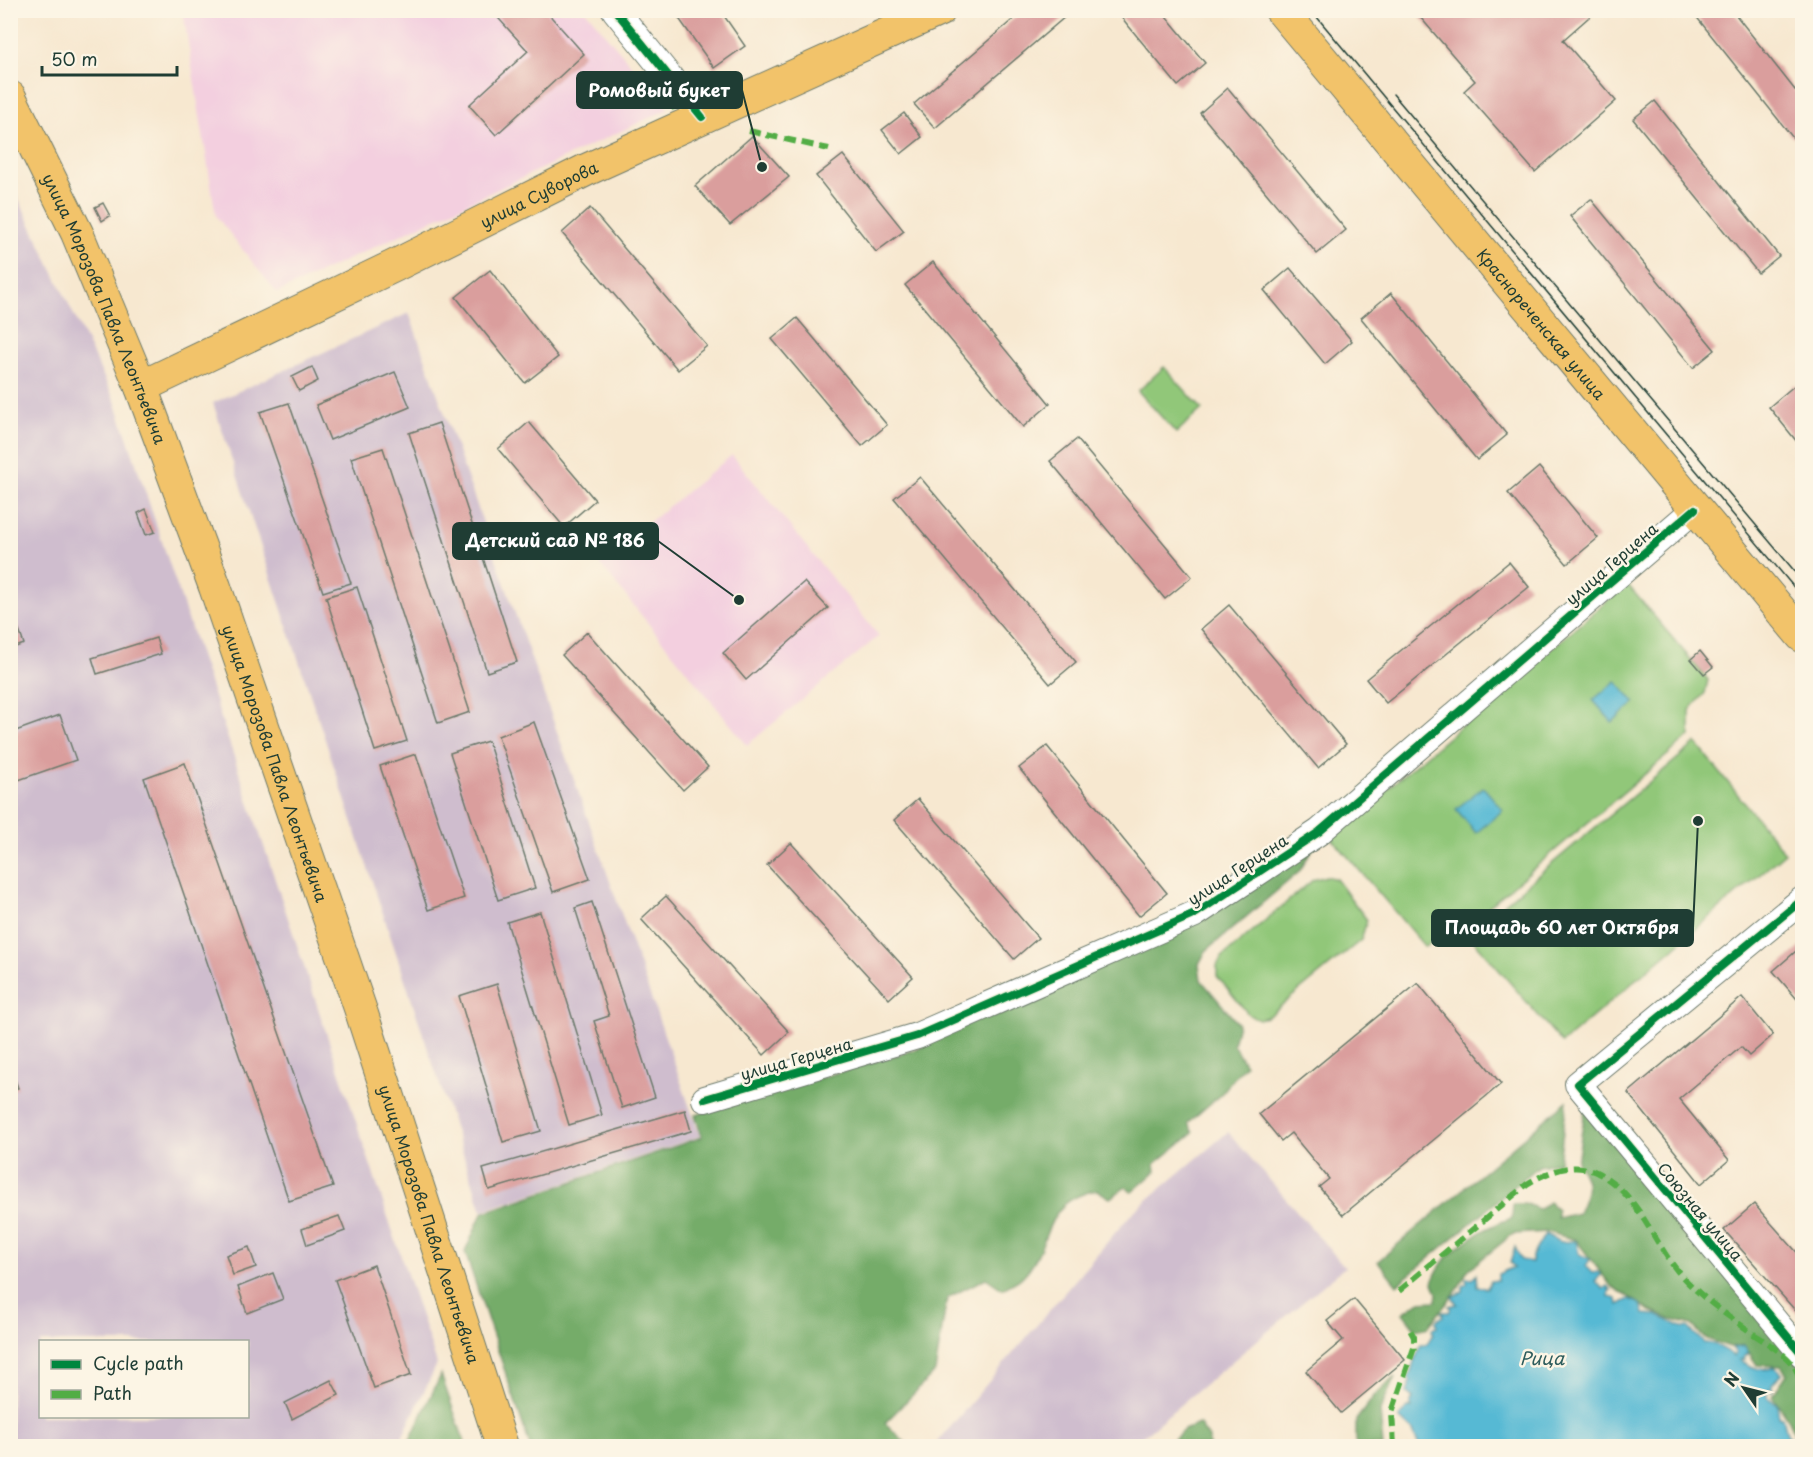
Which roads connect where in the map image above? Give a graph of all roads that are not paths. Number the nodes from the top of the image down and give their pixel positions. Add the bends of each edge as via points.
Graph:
1 (615, 10) edge
2 (940, 10) edge
3 (1281, 10) edge
4 (10, 97) edge
5 (702, 117) junction
6 (141, 387) junction
7 (1695, 509) junction
8 (1803, 636) edge
9 (1803, 900) edge
10 (705, 1099) dead end
11 (1803, 1354) edge
12 (502, 1446) edge

1 - 5 street
2 - 5 main road, улица Суворова
3 - 7 main road, Краснореченская улица
4 - 6 main road, улица Морозова Павла Леонтьевича via 77,233
5 - 6 main road, улица Суворова
6 - 12 main road, улица Морозова Павла Леонтьевича via 360,1008
7 - 8 main road, Краснореченская улица
7 - 10 street, улица Герцена via 1319,832 1195,914 917,1036
9 - 11 street, Союзная улица via 1578,1084

